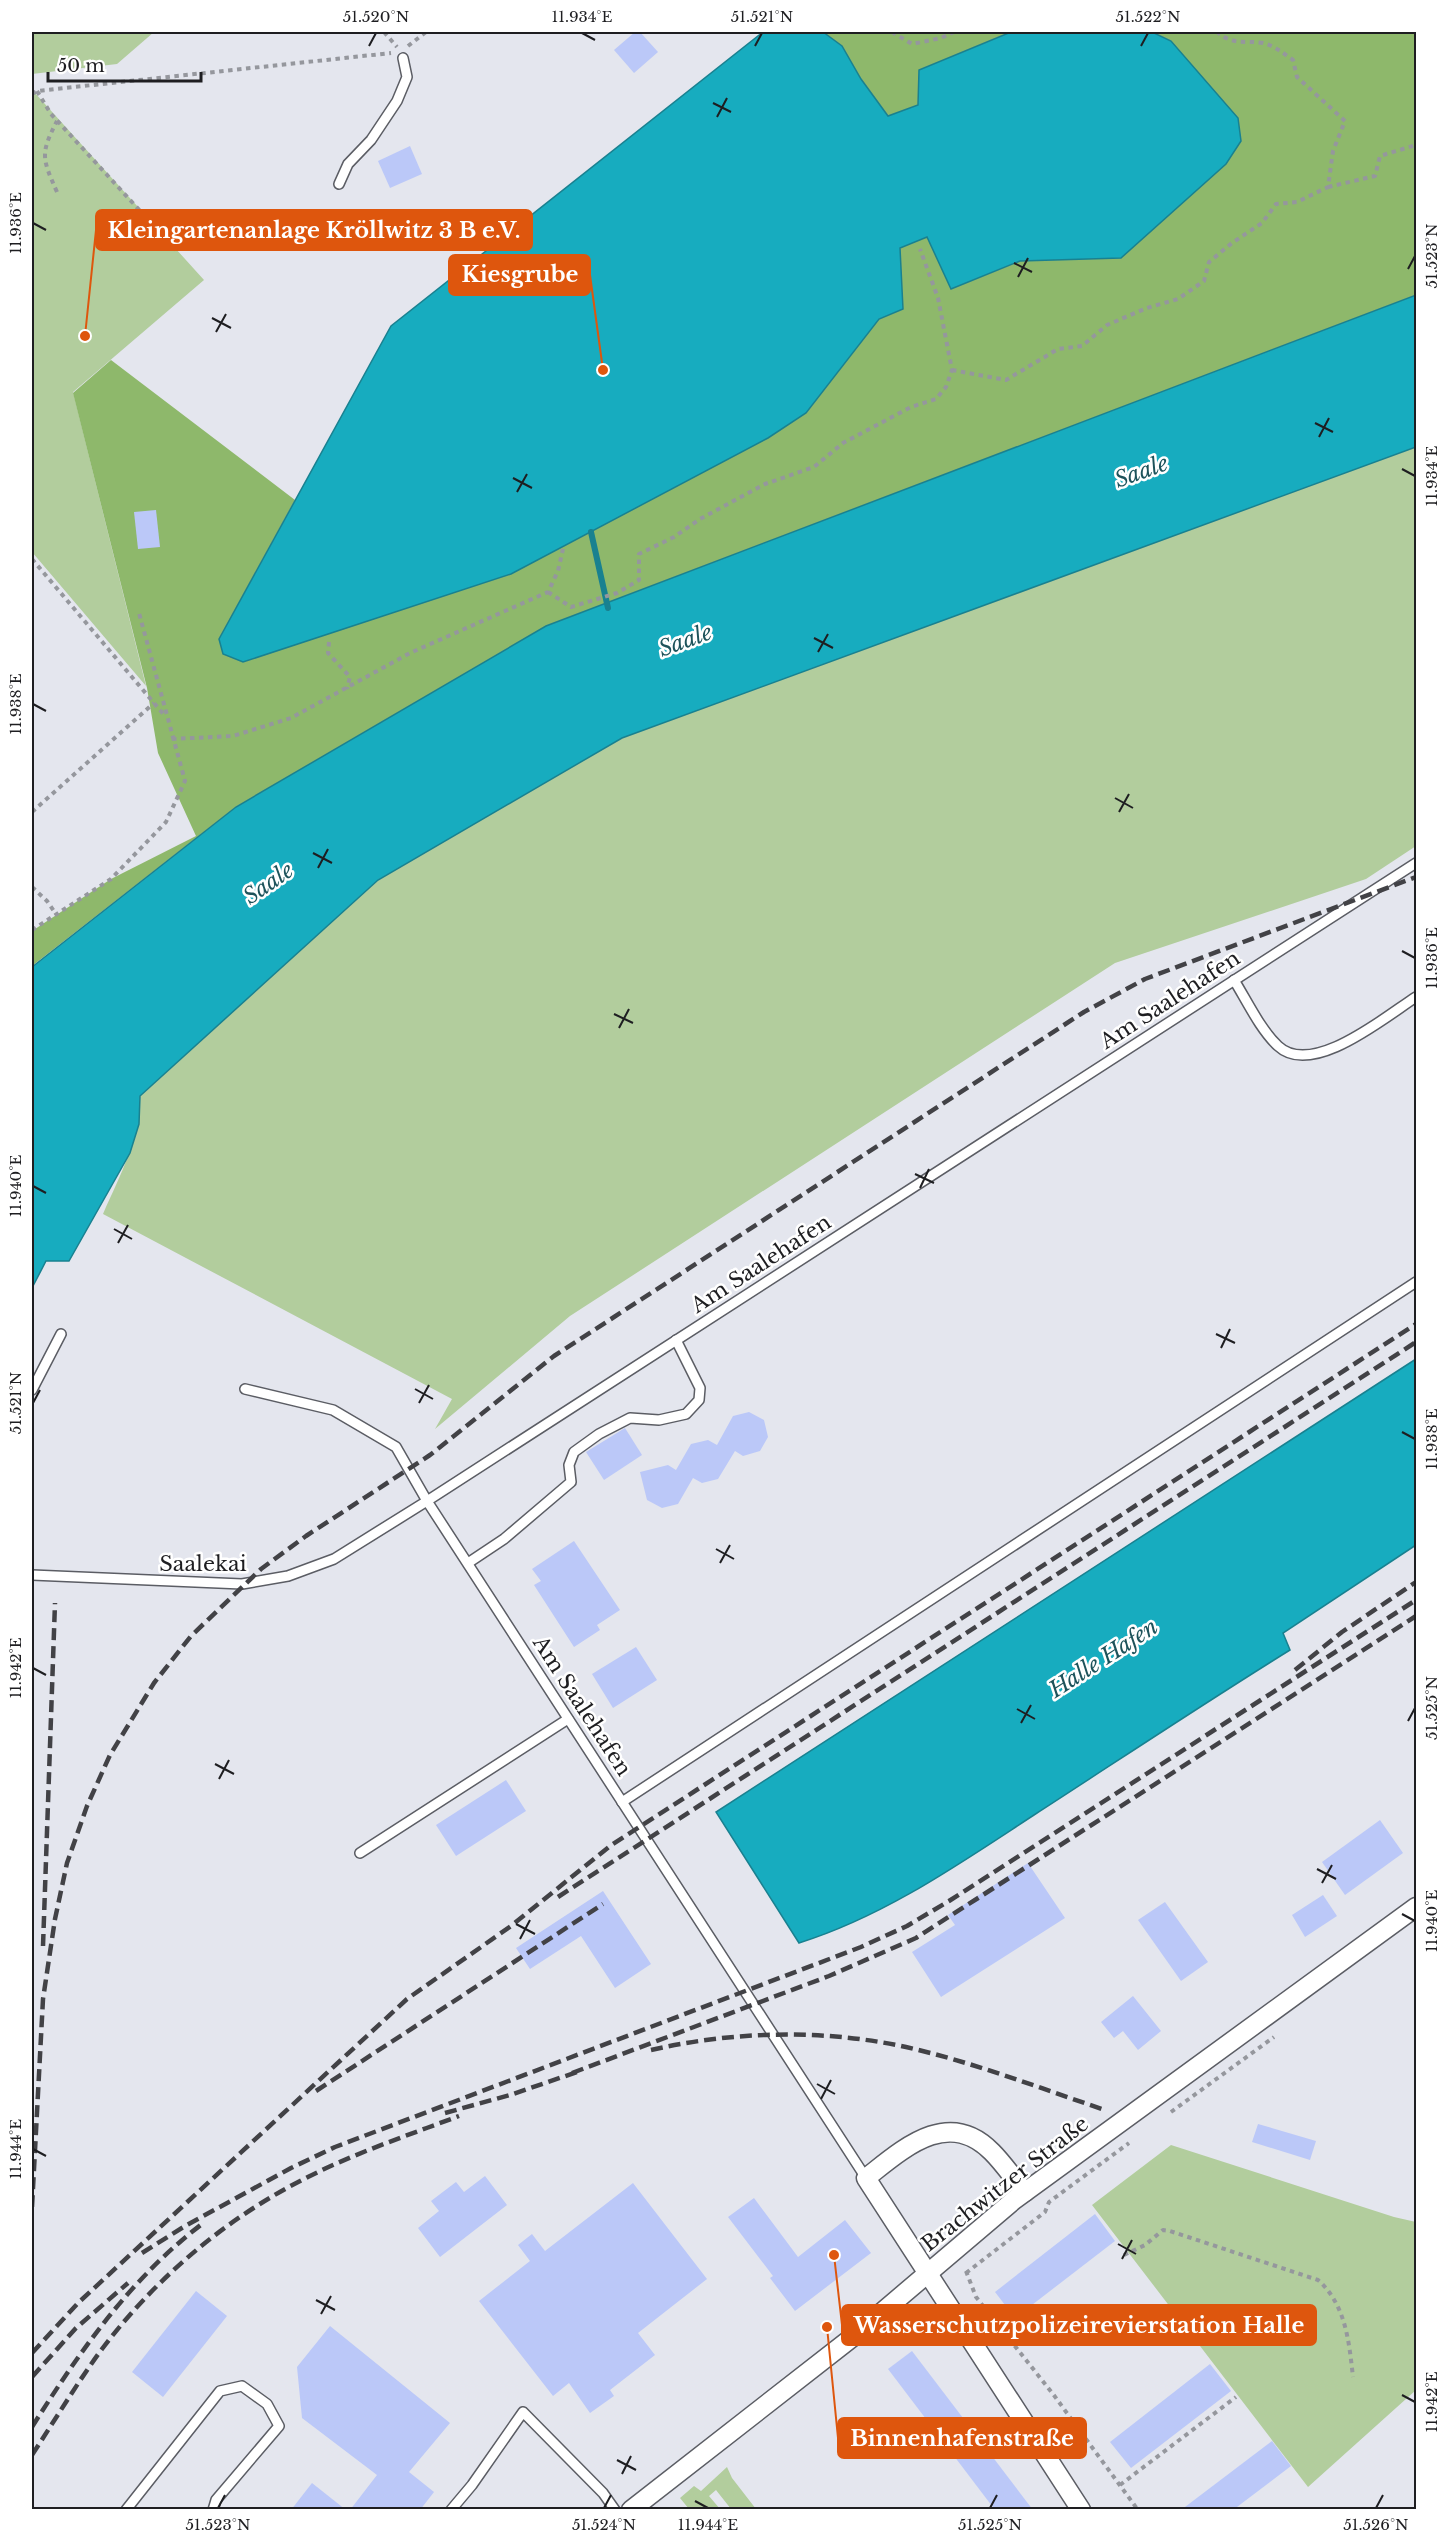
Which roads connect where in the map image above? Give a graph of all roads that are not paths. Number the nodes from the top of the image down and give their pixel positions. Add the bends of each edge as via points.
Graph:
1 (402, 55) road end
2 (339, 184) dead end
3 (1416, 863) edge
4 (1234, 980) junction
5 (1416, 997) edge
6 (1416, 1282) edge
7 (61, 1334) dead end
8 (676, 1340) junction
9 (244, 1389) dead end
10 (32, 1390) edge
11 (427, 1501) junction
12 (468, 1563) junction
13 (32, 1575) edge
14 (568, 1719) junction
15 (622, 1802) junction
16 (360, 1852) dead end
17 (1416, 1907) edge
18 (866, 2178) junction
19 (1025, 2192) junction
20 (927, 2273) junction
21 (126, 2510) edge
22 (213, 2510) edge
23 (451, 2510) edge
24 (615, 2510) edge
25 (631, 2510) edge
26 (1081, 2510) edge

1 - 2 lane via 407,77 398,101 371,141 348,164
3 - 4 lane, Am Saalehafen
4 - 5 lane via 1271,1038 1288,1053 1299,1056 1320,1054 1336,1047
4 - 8 lane, Am Saalehafen
6 - 15 lane, Am Saalehafen
7 - 10 lane
8 - 11 lane, Am Saalehafen
8 - 12 lane via 700,1388 699,1400 686,1414 659,1420 630,1418 599,1434 574,1452 569,1465 571,1482 504,1539
9 - 11 lane via 333,1410 396,1447
11 - 12 lane, Am Saalehafen
11 - 13 lane, Saalekai via 334,1559 288,1576 242,1584
12 - 14 lane, Am Saalehafen
14 - 15 lane, Am Saalehafen
14 - 16 lane
15 - 18 lane, Am Saalehafen
17 - 19 street, Brachwitzer Straße
18 - 19 street via 916,2140 945,2133 978,2141
18 - 20 street
19 - 20 street, Brachwitzer Straße
20 - 25 street, Brachwitzer Straße via 854,2336
20 - 26 street
21 - 22 lane via 220,2391 242,2386 267,2404 279,2426 216,2500
23 - 24 lane via 523,2412

